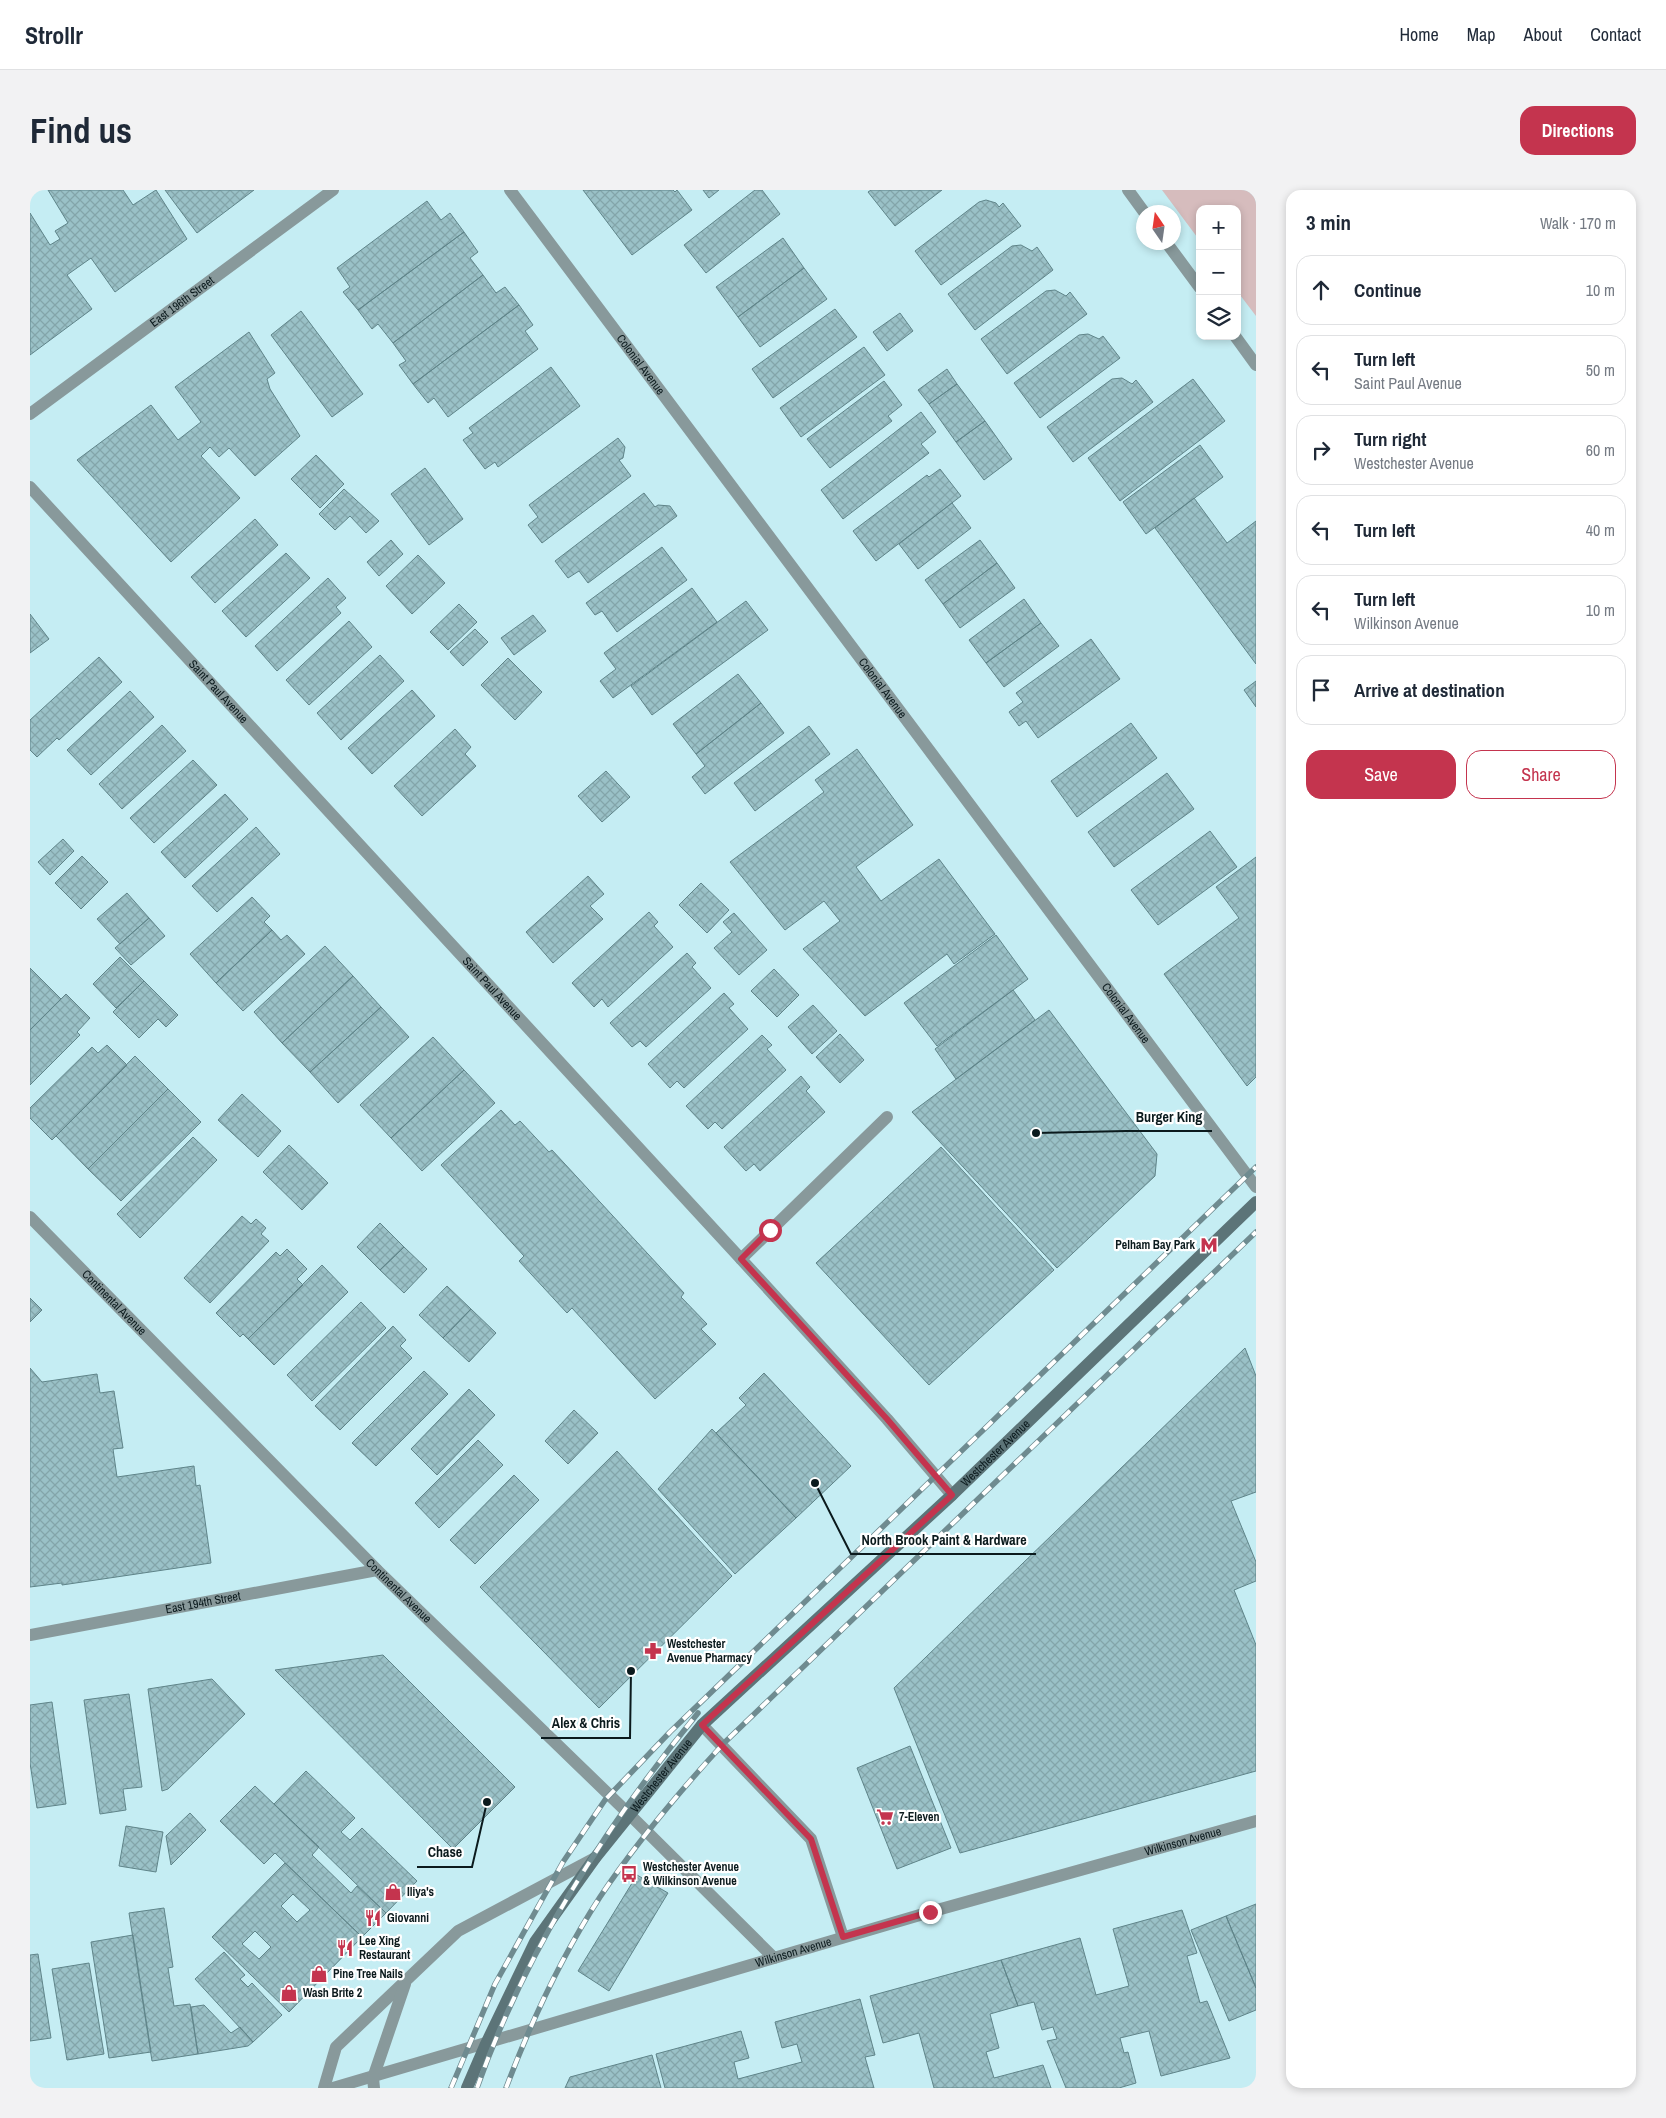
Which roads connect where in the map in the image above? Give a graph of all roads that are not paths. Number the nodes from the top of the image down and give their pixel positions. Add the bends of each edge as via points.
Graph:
1 (333, 190) edge
2 (510, 190) edge
3 (1128, 190) edge
4 (1139, 205) edge
5 (1172, 250) edge
6 (1196, 283) edge
7 (1238, 340) edge
8 (1256, 365) edge
9 (30, 414) edge
10 (30, 487) edge
11 (887, 1117) dead end
12 (1256, 1186) edge
13 (1256, 1202) edge
14 (30, 1217) edge
15 (741, 1259) junction
16 (952, 1495) junction
17 (377, 1570) junction
18 (30, 1635) edge
19 (702, 1725) junction
20 (630, 1816) junction
21 (1256, 1822) edge
22 (595, 1858) junction
23 (843, 1937) junction
24 (774, 1958) junction
25 (406, 1981) junction
26 (486, 2044) junction
27 (374, 2083) edge
28 (324, 2088) edge
29 (334, 2088) edge
30 (467, 2088) edge

1 - 9 street, East 196th Street
2 - 12 street, Colonial Avenue
3 - 4 street
5 - 6 street
7 - 8 street
10 - 15 street, Saint Paul Avenue
11 - 15 street
13 - 16 main road, Westchester Avenue
14 - 17 street, Continental Avenue
15 - 16 street, Saint Paul Avenue
16 - 19 main road, Westchester Avenue
17 - 18 street, East 194th Street
17 - 20 street, Continental Avenue
19 - 20 main road, Westchester Avenue
19 - 23 street via 811,1839
20 - 22 main road, Westchester Avenue
20 - 24 street, Continental Avenue
21 - 23 street, Wilkinson Avenue
22 - 25 street, Westchester Avenue via 458,1931
22 - 26 main road, Westchester Avenue via 535,1942
23 - 24 street, Wilkinson Avenue
24 - 26 street, Wilkinson Avenue
25 - 27 street, Westchester Avenue
25 - 28 street, Westchester Avenue via 336,2047
26 - 27 street, Wilkinson Avenue
26 - 30 main road, Westchester Avenue
27 - 29 street, Wilkinson Avenue

